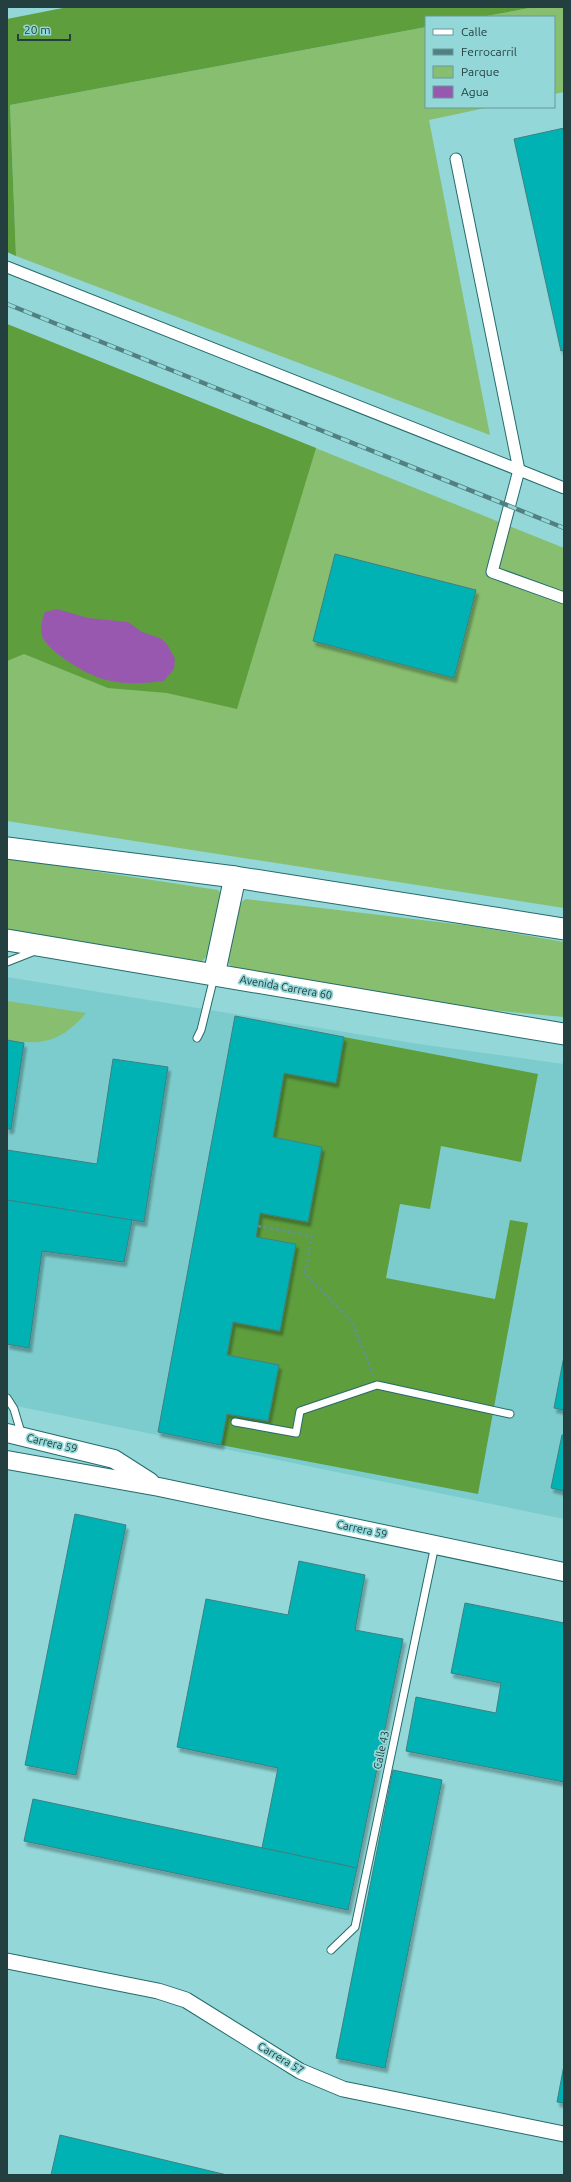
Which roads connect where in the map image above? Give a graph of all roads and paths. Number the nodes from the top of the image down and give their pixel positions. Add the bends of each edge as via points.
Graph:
1 (456, 159) dead end
2 (7, 267) edge
3 (519, 470) junction
4 (564, 488) edge
5 (564, 598) edge
6 (7, 848) edge
7 (234, 877) junction
8 (564, 929) edge
9 (7, 940) edge
10 (46, 946) junction
11 (7, 962) edge
12 (214, 975) junction
13 (564, 1034) edge
14 (197, 1038) dead end
15 (258, 1226) dead end
16 (377, 1385) junction
17 (7, 1398) edge
18 (510, 1414) dead end
19 (235, 1422) dead end
20 (15, 1435) edge
21 (7, 1460) edge
22 (159, 1487) junction
23 (435, 1544) junction
24 (564, 1572) edge
25 (331, 1950) dead end
26 (7, 1961) edge
27 (564, 2134) edge

1 - 3 street
2 - 3 street
3 - 4 street
3 - 5 street via 492,572
6 - 7 main road
7 - 8 main road
7 - 12 main road
9 - 10 main road, Avenida Carrera 60
10 - 11 lane
10 - 12 main road, Avenida Carrera 60
12 - 13 main road, Avenida Carrera 60
12 - 14 lane via 202,1030
15 - 16 path via 312,1236 305,1274 352,1322
16 - 18 lane
16 - 19 lane via 300,1411 296,1433
17 - 20 lane via 14,1409
20 - 22 street, Carrera 59 via 114,1459
21 - 22 street, Carrera 59
22 - 23 street, Carrera 59
23 - 24 street, Carrera 59
23 - 25 lane, Calle 43 via 355,1926
26 - 27 street, Carrera 57 via 158,1991 186,2000 300,2071 343,2089

